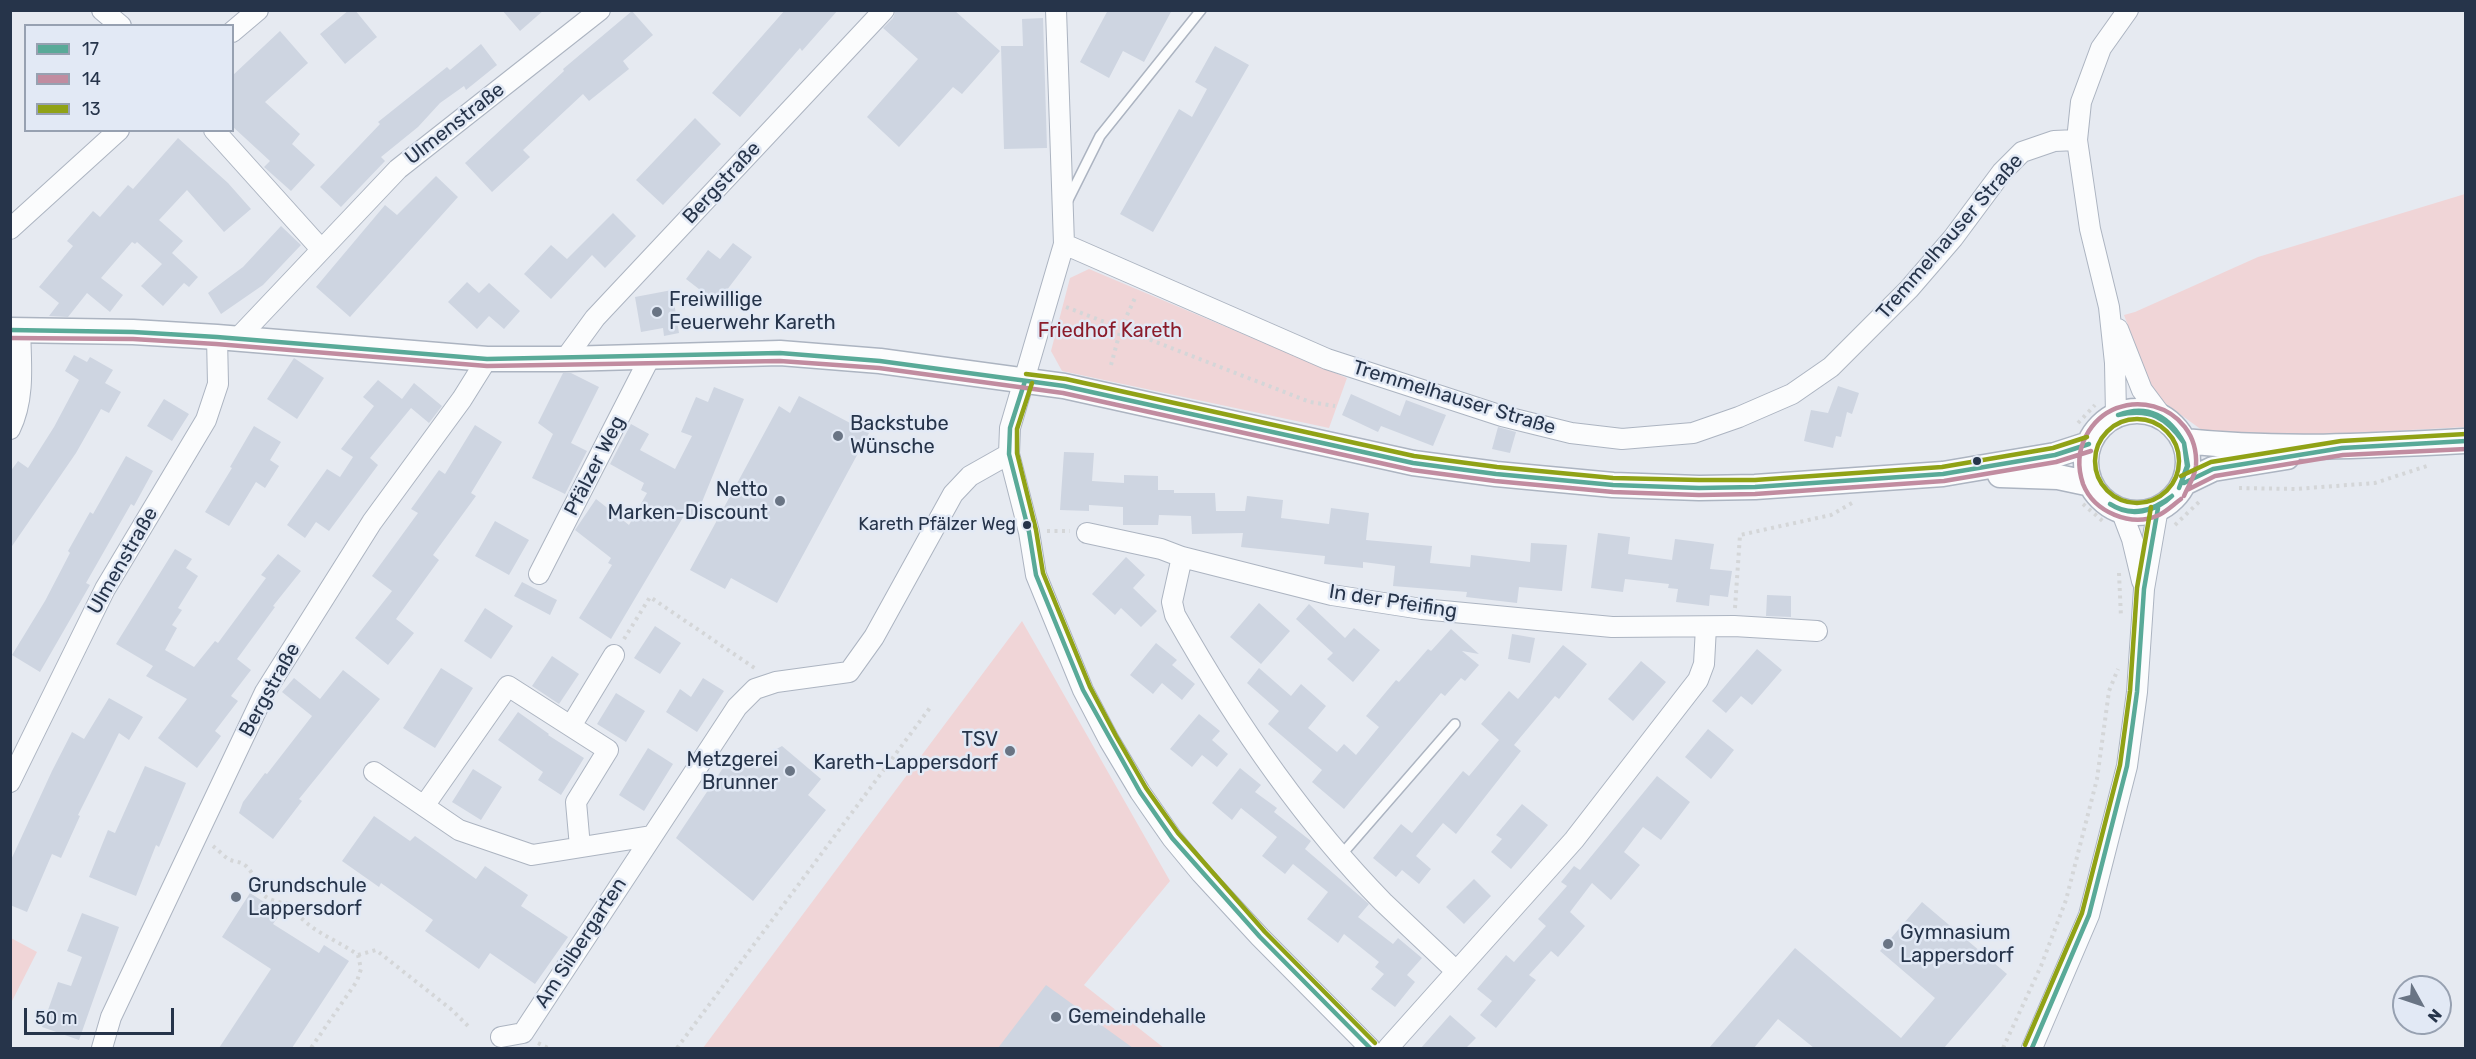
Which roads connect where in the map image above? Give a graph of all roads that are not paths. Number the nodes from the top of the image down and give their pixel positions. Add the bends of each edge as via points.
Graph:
1 (102, 10) edge
2 (258, 10) edge
3 (884, 10) edge
4 (1056, 10) edge
5 (1201, 10) edge
6 (2128, 10) edge
7 (587, 14) edge
8 (119, 24) edge
9 (234, 30) edge
10 (117, 132) edge
11 (216, 132) edge
12 (2077, 140) junction
13 (1063, 210) junction
14 (10, 229) edge
15 (1064, 244) junction
16 (321, 249) junction
17 (2109, 307) junction
18 (15, 330) edge
19 (227, 338) junction
20 (650, 357) junction
21 (487, 359) junction
22 (565, 359) junction
23 (1025, 381) junction
24 (2116, 415) junction
25 (2163, 417) junction
26 (10, 429) edge
27 (2081, 435) junction
28 (2184, 441) junction
29 (2466, 441) edge
30 (2342, 448) junction
31 (1009, 454) junction
32 (1943, 474) junction
33 (2184, 483) junction
34 (2091, 484) junction
35 (2158, 508) junction
36 (2121, 510) junction
37 (1087, 533) dead end
38 (1182, 557) junction
39 (538, 574) dead end
40 (2144, 589) junction
41 (1706, 627) junction
42 (1817, 631) dead end
43 (614, 655) road end
44 (1455, 724) dead end
45 (571, 726) junction
46 (374, 772) dead end
47 (10, 782) edge
48 (424, 806) junction
49 (651, 836) junction
50 (580, 847) junction
51 (1342, 854) junction
52 (1456, 971) junction
53 (501, 1037) dead end
54 (102, 1048) edge
55 (1370, 1048) edge
56 (1388, 1048) edge
57 (2032, 1048) edge

1 - 8 street
2 - 9 street
3 - 22 street, Bergstraße via 595,318
4 - 13 street
5 - 13 lane via 1100,136
6 - 12 street via 2101,48 2081,102
7 - 16 street, Ulmenstraße via 398,168
10 - 14 street
11 - 16 street
12 - 15 street, Tremmelhauser Straße via 2054,141 2022,152 1909,290 1831,367 1792,394 1693,433 1622,440 1571,433 1502,416 1327,359
12 - 17 street via 2090,229
13 - 15 street
15 - 23 street
16 - 19 street, Ulmenstraße
17 - 24 street
17 - 25 street via 2142,390
18 - 19 street
18 - 26 street via 21,388
19 - 21 street
19 - 47 street, Ulmenstraße via 206,420 105,589
20 - 22 street
20 - 23 street via 780,353 880,361
20 - 39 street, Pfälzer Weg
21 - 22 street
21 - 54 street, Bergstraße via 372,522 265,692 111,1017
23 - 31 street via 1010,428
23 - 32 street via 1076,388 1413,463 1519,477 1699,488
24 - 25 street via 2140,411
24 - 27 street via 2096,432
25 - 28 street
27 - 32 street via 2055,455
27 - 34 street
28 - 30 street
28 - 33 street via 2188,469
29 - 30 street
30 - 33 street via 2213,469
31 - 49 street, Am Silbergarten via 970,476 953,494 874,637 849,672 776,682 755,689 737,707
31 - 55 street via 1036,575 1058,633 1083,690 1140,792 1201,873
32 - 34 street via 2058,477
33 - 35 street via 2178,493
34 - 36 street via 2104,500
35 - 36 street via 2146,512
35 - 40 street
36 - 40 street
37 - 38 street, In der Pfeifing
38 - 41 street, In der Pfeifing via 1332,594 1422,609 1612,627
38 - 51 street via 1172,603 1175,615 1243,729 1299,805
40 - 57 street via 2127,766 2089,915
41 - 42 street, In der Pfeifing
41 - 52 street via 1704,664 1698,680 1574,840
43 - 45 street
44 - 51 lane
45 - 48 street via 508,686
45 - 50 street via 608,750 576,802
46 - 48 street
48 - 50 street via 459,830 532,855
49 - 50 street
49 - 53 street, Am Silbergarten via 523,1033
51 - 52 street via 1383,901
52 - 56 street

